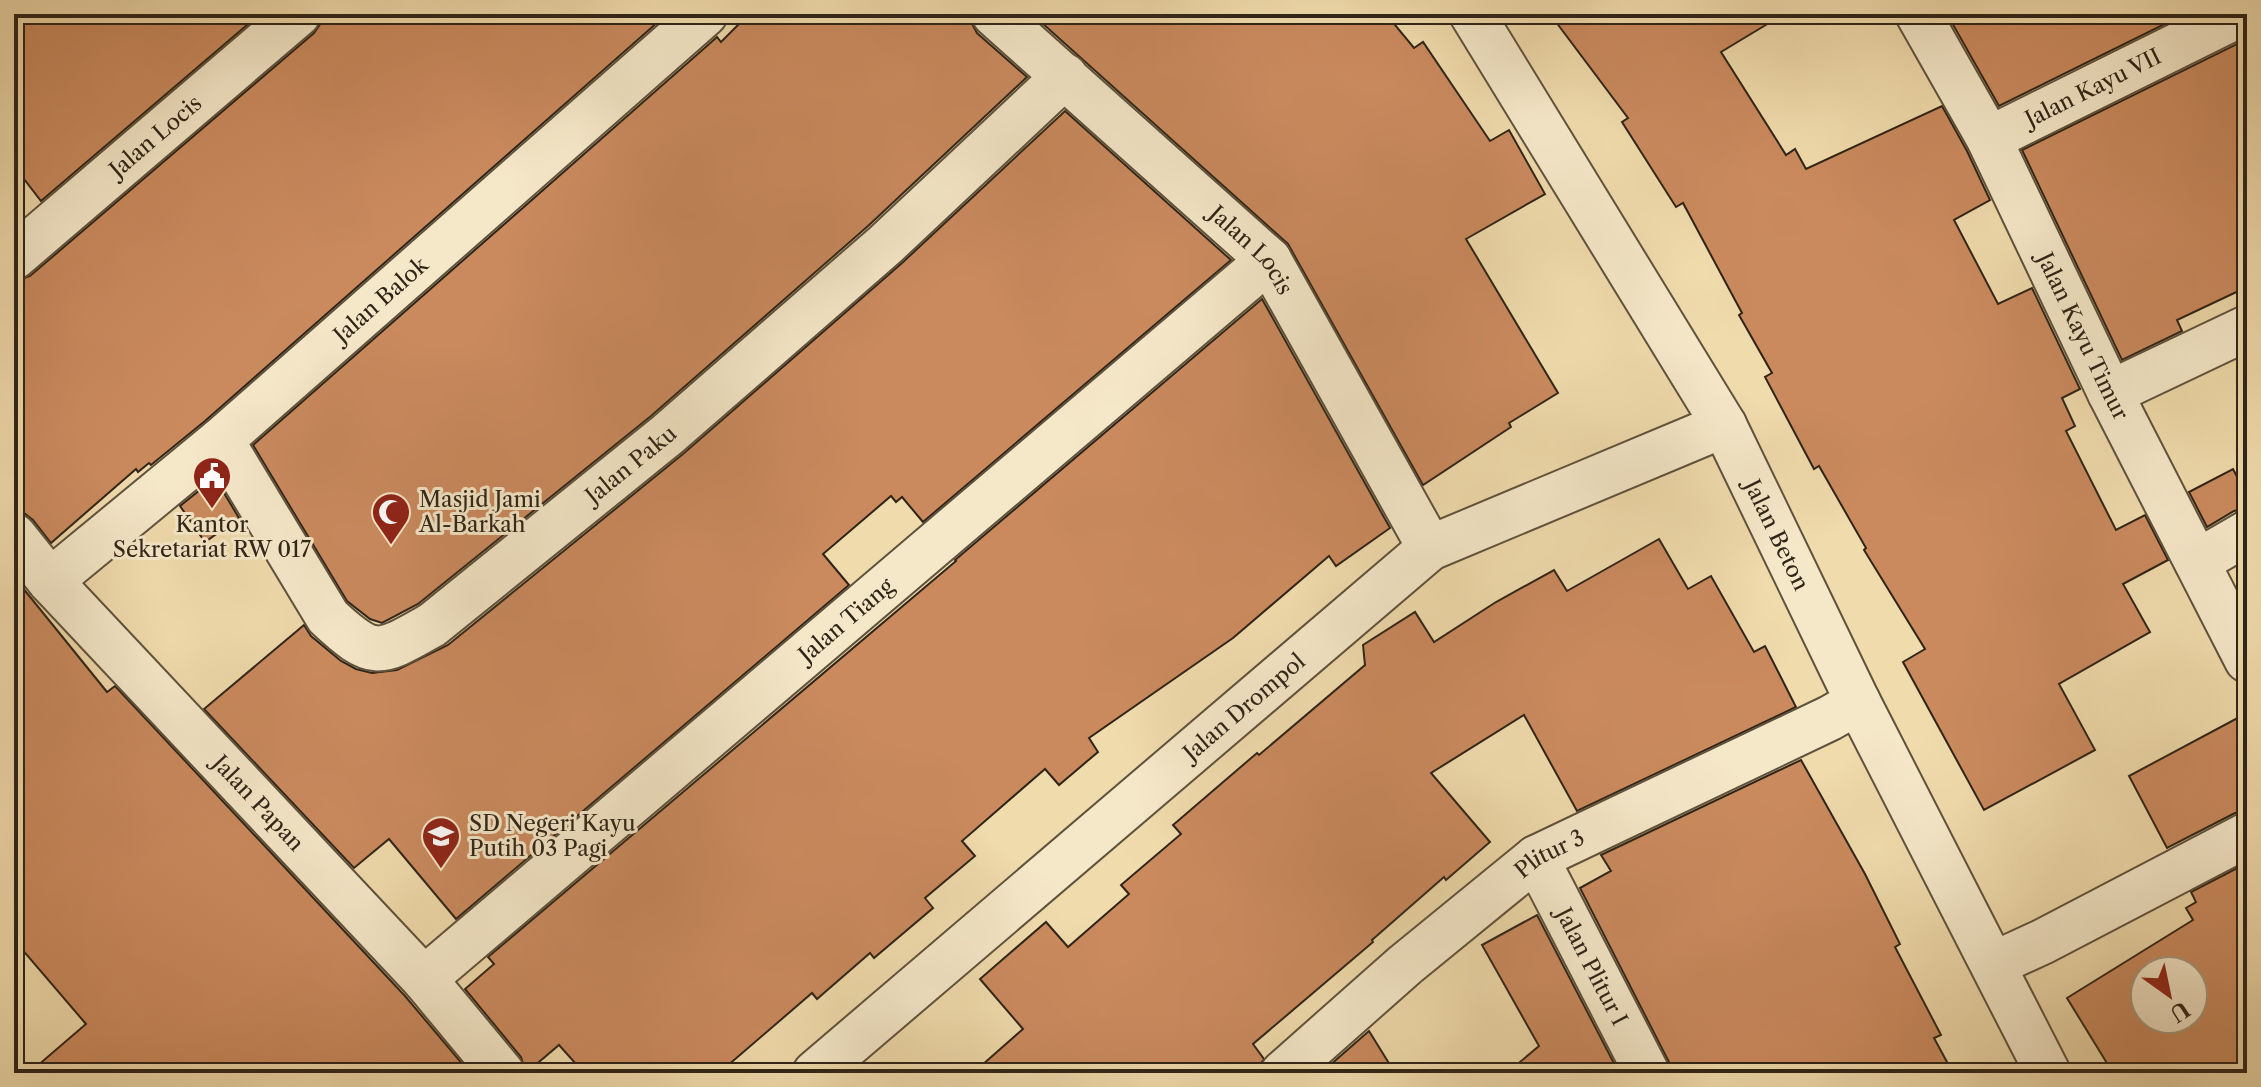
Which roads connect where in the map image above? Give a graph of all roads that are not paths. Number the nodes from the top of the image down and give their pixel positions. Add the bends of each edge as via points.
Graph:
1 (298, 14) edge
2 (705, 14) edge
3 (994, 14) edge
4 (1472, 14) edge
5 (1918, 14) edge
6 (2241, 14) edge
7 (1065, 76) junction
8 (1989, 139) junction
9 (14, 257) edge
10 (1269, 260) junction
11 (2247, 328) edge
12 (2110, 393) junction
13 (1724, 425) junction
14 (221, 440) junction
15 (2247, 533) edge
16 (14, 536) edge
17 (1430, 548) junction
18 (2197, 562) junction
19 (50, 581) junction
20 (2247, 660) edge
21 (1858, 702) junction
22 (2247, 835) edge
23 (1536, 858) junction
24 (1994, 964) junction
25 (424, 979) junction
26 (502, 1073) edge
27 (815, 1073) edge
28 (1283, 1073) edge
29 (1647, 1073) edge
30 (2048, 1073) edge

1 - 9 street, Jalan Locis
2 - 14 street, Jalan Balok
3 - 7 street, Jalan Locis
4 - 13 street, Jalan Beton
5 - 8 street, Jalan Kayu Timur
6 - 8 street, Jalan Kayu VII
7 - 10 street, Jalan Locis
7 - 14 street, Jalan Paku via 885,245 667,435 432,625 397,645 372,650 328,617
8 - 12 street, Jalan Kayu Timur
10 - 17 street, Jalan Locis
10 - 25 street, Jalan Tiang
11 - 12 street
12 - 18 street, Jalan Kayu Timur
13 - 17 street, Jalan Drompol
13 - 21 street, Jalan Beton
14 - 19 street, Jalan Balok
15 - 18 street
16 - 19 street, Jalan Papan
17 - 27 street, Jalan Drompol
18 - 20 street, Jalan Kayu Timur
19 - 25 street, Jalan Papan
21 - 23 street, Plitur 3
21 - 24 street, Jalan Beton
22 - 24 street
23 - 28 street, Plitur 3
23 - 29 street, Jalan Plitur I
24 - 30 street, Jalan Beton
25 - 26 street, Jalan Papan

